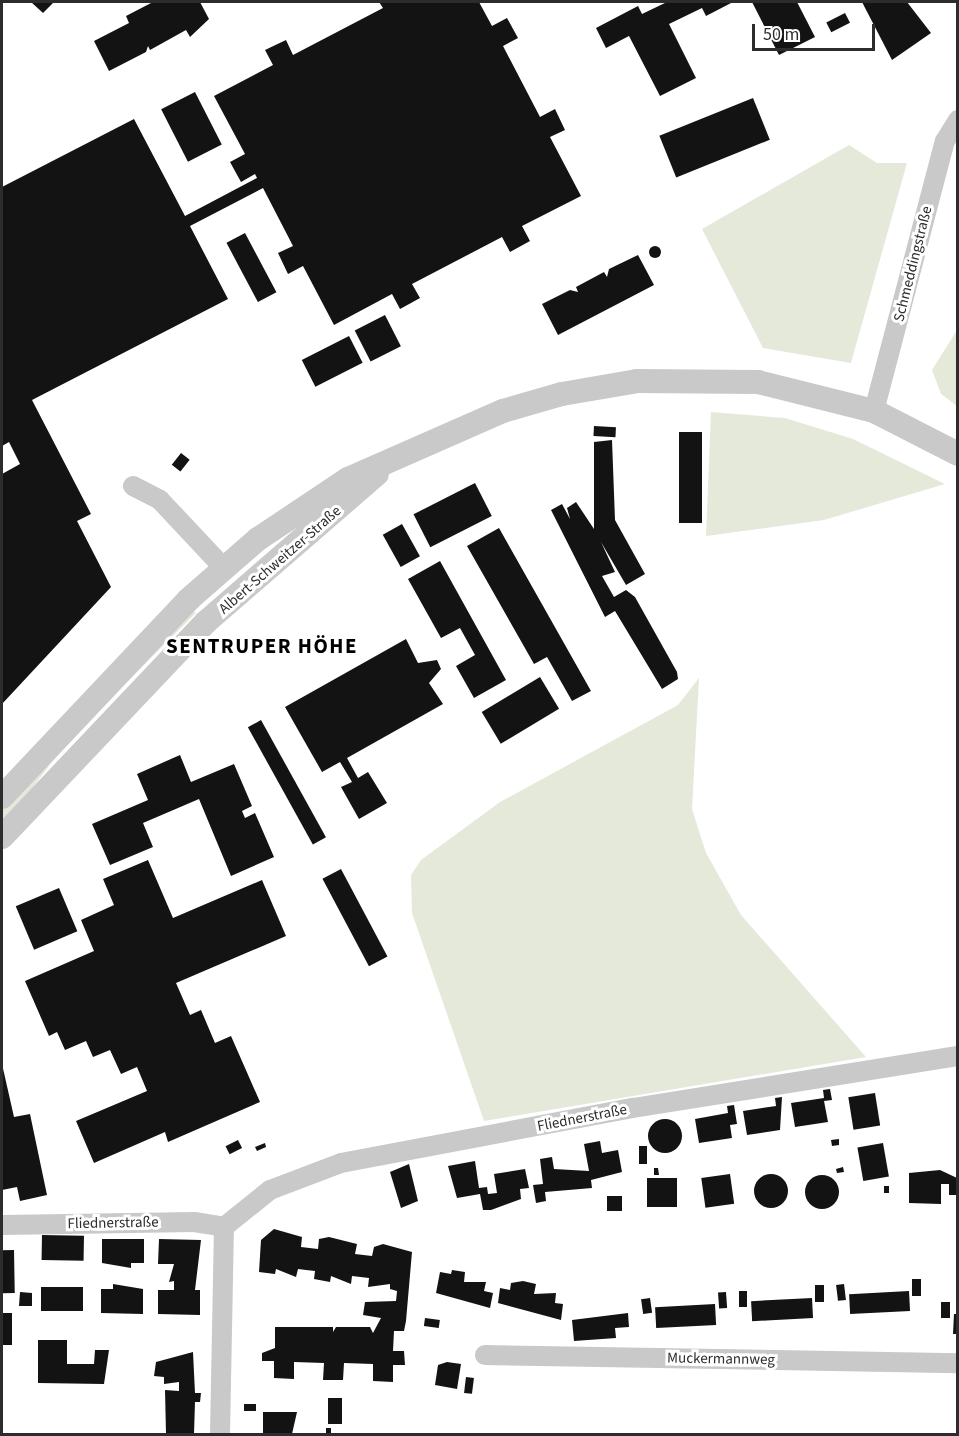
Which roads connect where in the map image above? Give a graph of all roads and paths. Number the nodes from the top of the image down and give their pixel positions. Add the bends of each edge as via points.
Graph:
1 (957, 120) edge
2 (874, 411) junction
3 (957, 454) edge
4 (386, 466) junction
5 (133, 486) dead end
6 (223, 567) junction
7 (243, 590) junction
8 (2, 797) edge
9 (2, 837) edge
10 (957, 1056) edge
11 (2, 1225) edge
12 (224, 1227) junction
13 (485, 1355) dead end
14 (957, 1363) edge
15 (220, 1434) edge

1 - 2 street, Schmeddingstraße via 945,141
2 - 3 street, Albert-Schweitzer-Straße
2 - 4 street, Albert-Schweitzer-Straße via 758,382 637,381 528,402
4 - 6 street, Albert-Schweitzer-Straße via 348,479 314,500
4 - 7 street, Albert-Schweitzer-Straße
5 - 6 street via 159,500
6 - 7 street
6 - 8 street, Albert-Schweitzer-Straße
7 - 9 street, Albert-Schweitzer-Straße
10 - 12 street, Fliednerstraße via 633,1108 341,1163 270,1190
11 - 12 street, Fliednerstraße via 194,1222
12 - 15 street
13 - 14 street, Muckermannweg

